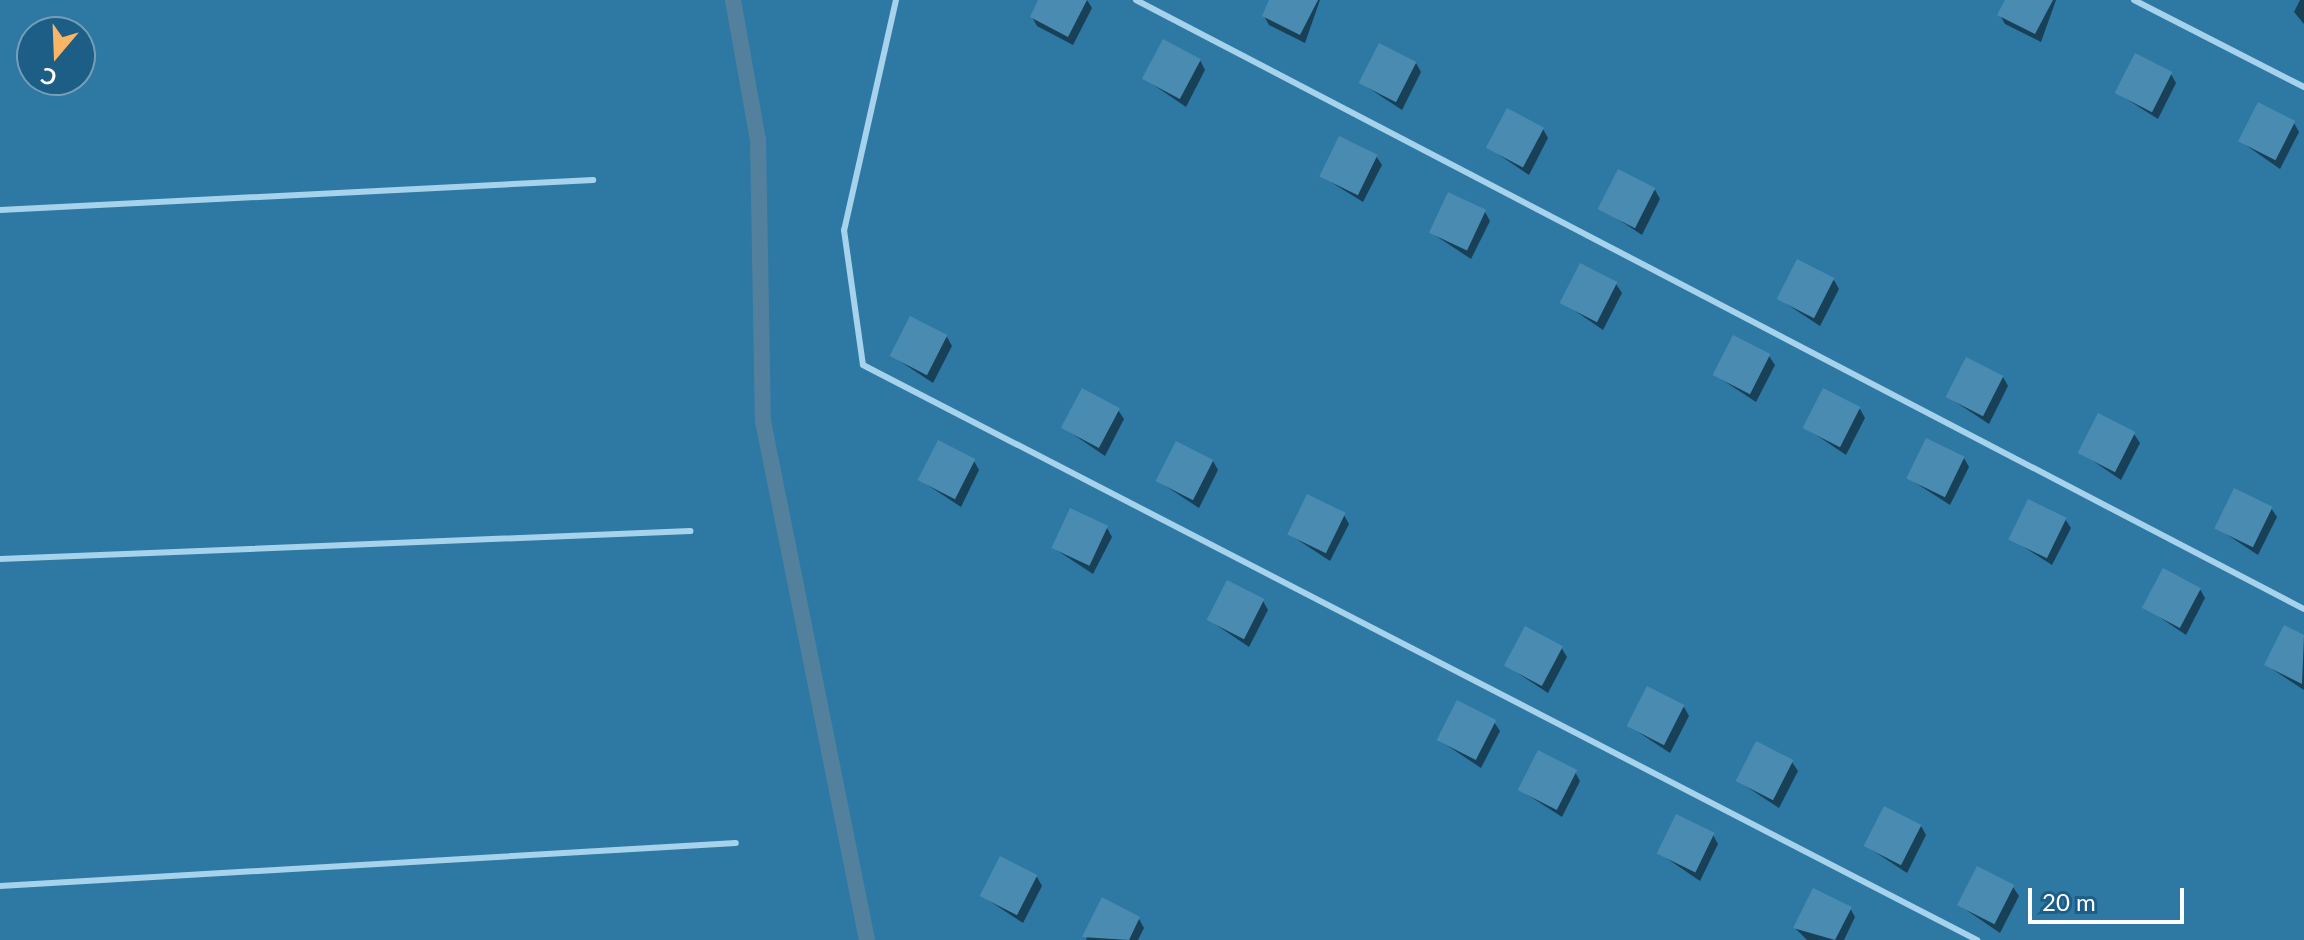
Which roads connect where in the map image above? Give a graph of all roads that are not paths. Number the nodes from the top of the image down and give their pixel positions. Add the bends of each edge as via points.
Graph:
1 (896, 0) edge
2 (1136, 0) edge
3 (2134, 0) edge
4 (2304, 87) edge
5 (593, 180) dead end
6 (0, 210) edge
7 (690, 531) dead end
8 (0, 559) edge
9 (2304, 609) edge
10 (736, 843) dead end
11 (0, 886) edge
12 (1977, 940) edge

1 - 12 lane via 844,230 863,365
2 - 9 lane
3 - 4 lane
5 - 6 lane
7 - 8 lane
10 - 11 lane

